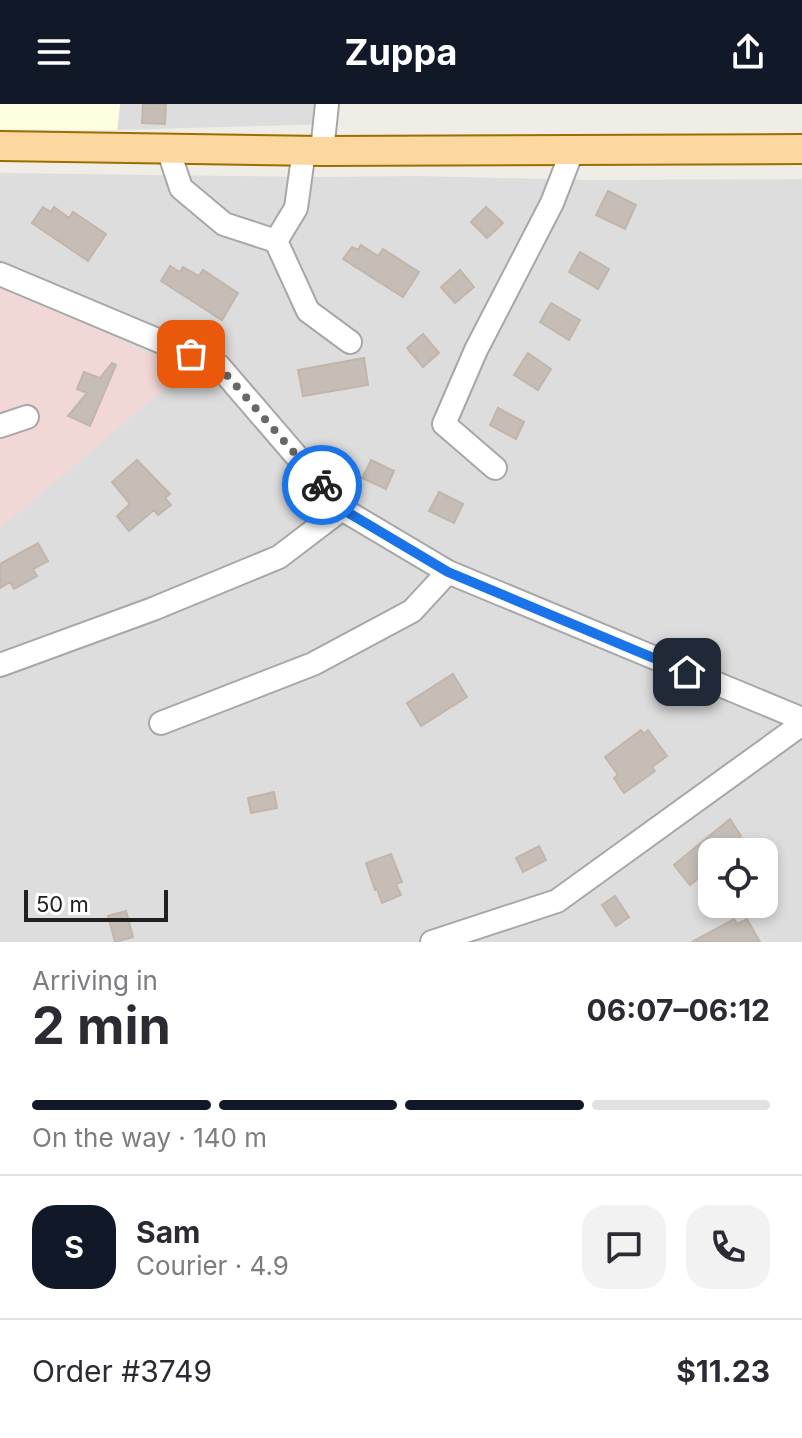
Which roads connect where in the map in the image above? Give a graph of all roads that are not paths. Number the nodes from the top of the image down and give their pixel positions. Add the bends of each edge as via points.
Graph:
1 (327, 104) edge
2 (0, 146) edge
3 (168, 149) junction
4 (573, 149) junction
5 (802, 149) edge
6 (313, 150) junction
7 (276, 241) junction
8 (0, 274) edge
9 (350, 342) dead end
10 (27, 417) dead end
11 (0, 426) edge
12 (495, 468) dead end
13 (342, 509) junction
14 (448, 572) junction
15 (0, 665) edge
16 (802, 721) edge
17 (161, 723) dead end
18 (432, 942) edge

1 - 6 street
2 - 3 main road
3 - 6 main road
3 - 7 street via 181,188 224,224
4 - 5 main road
4 - 6 main road
4 - 12 street via 444,424
6 - 7 street via 296,208
7 - 9 street via 308,311
8 - 13 street via 219,366
10 - 11 street
13 - 14 street
13 - 15 street via 279,557
14 - 16 street
14 - 17 street via 412,611 325,657
16 - 18 street via 557,901

